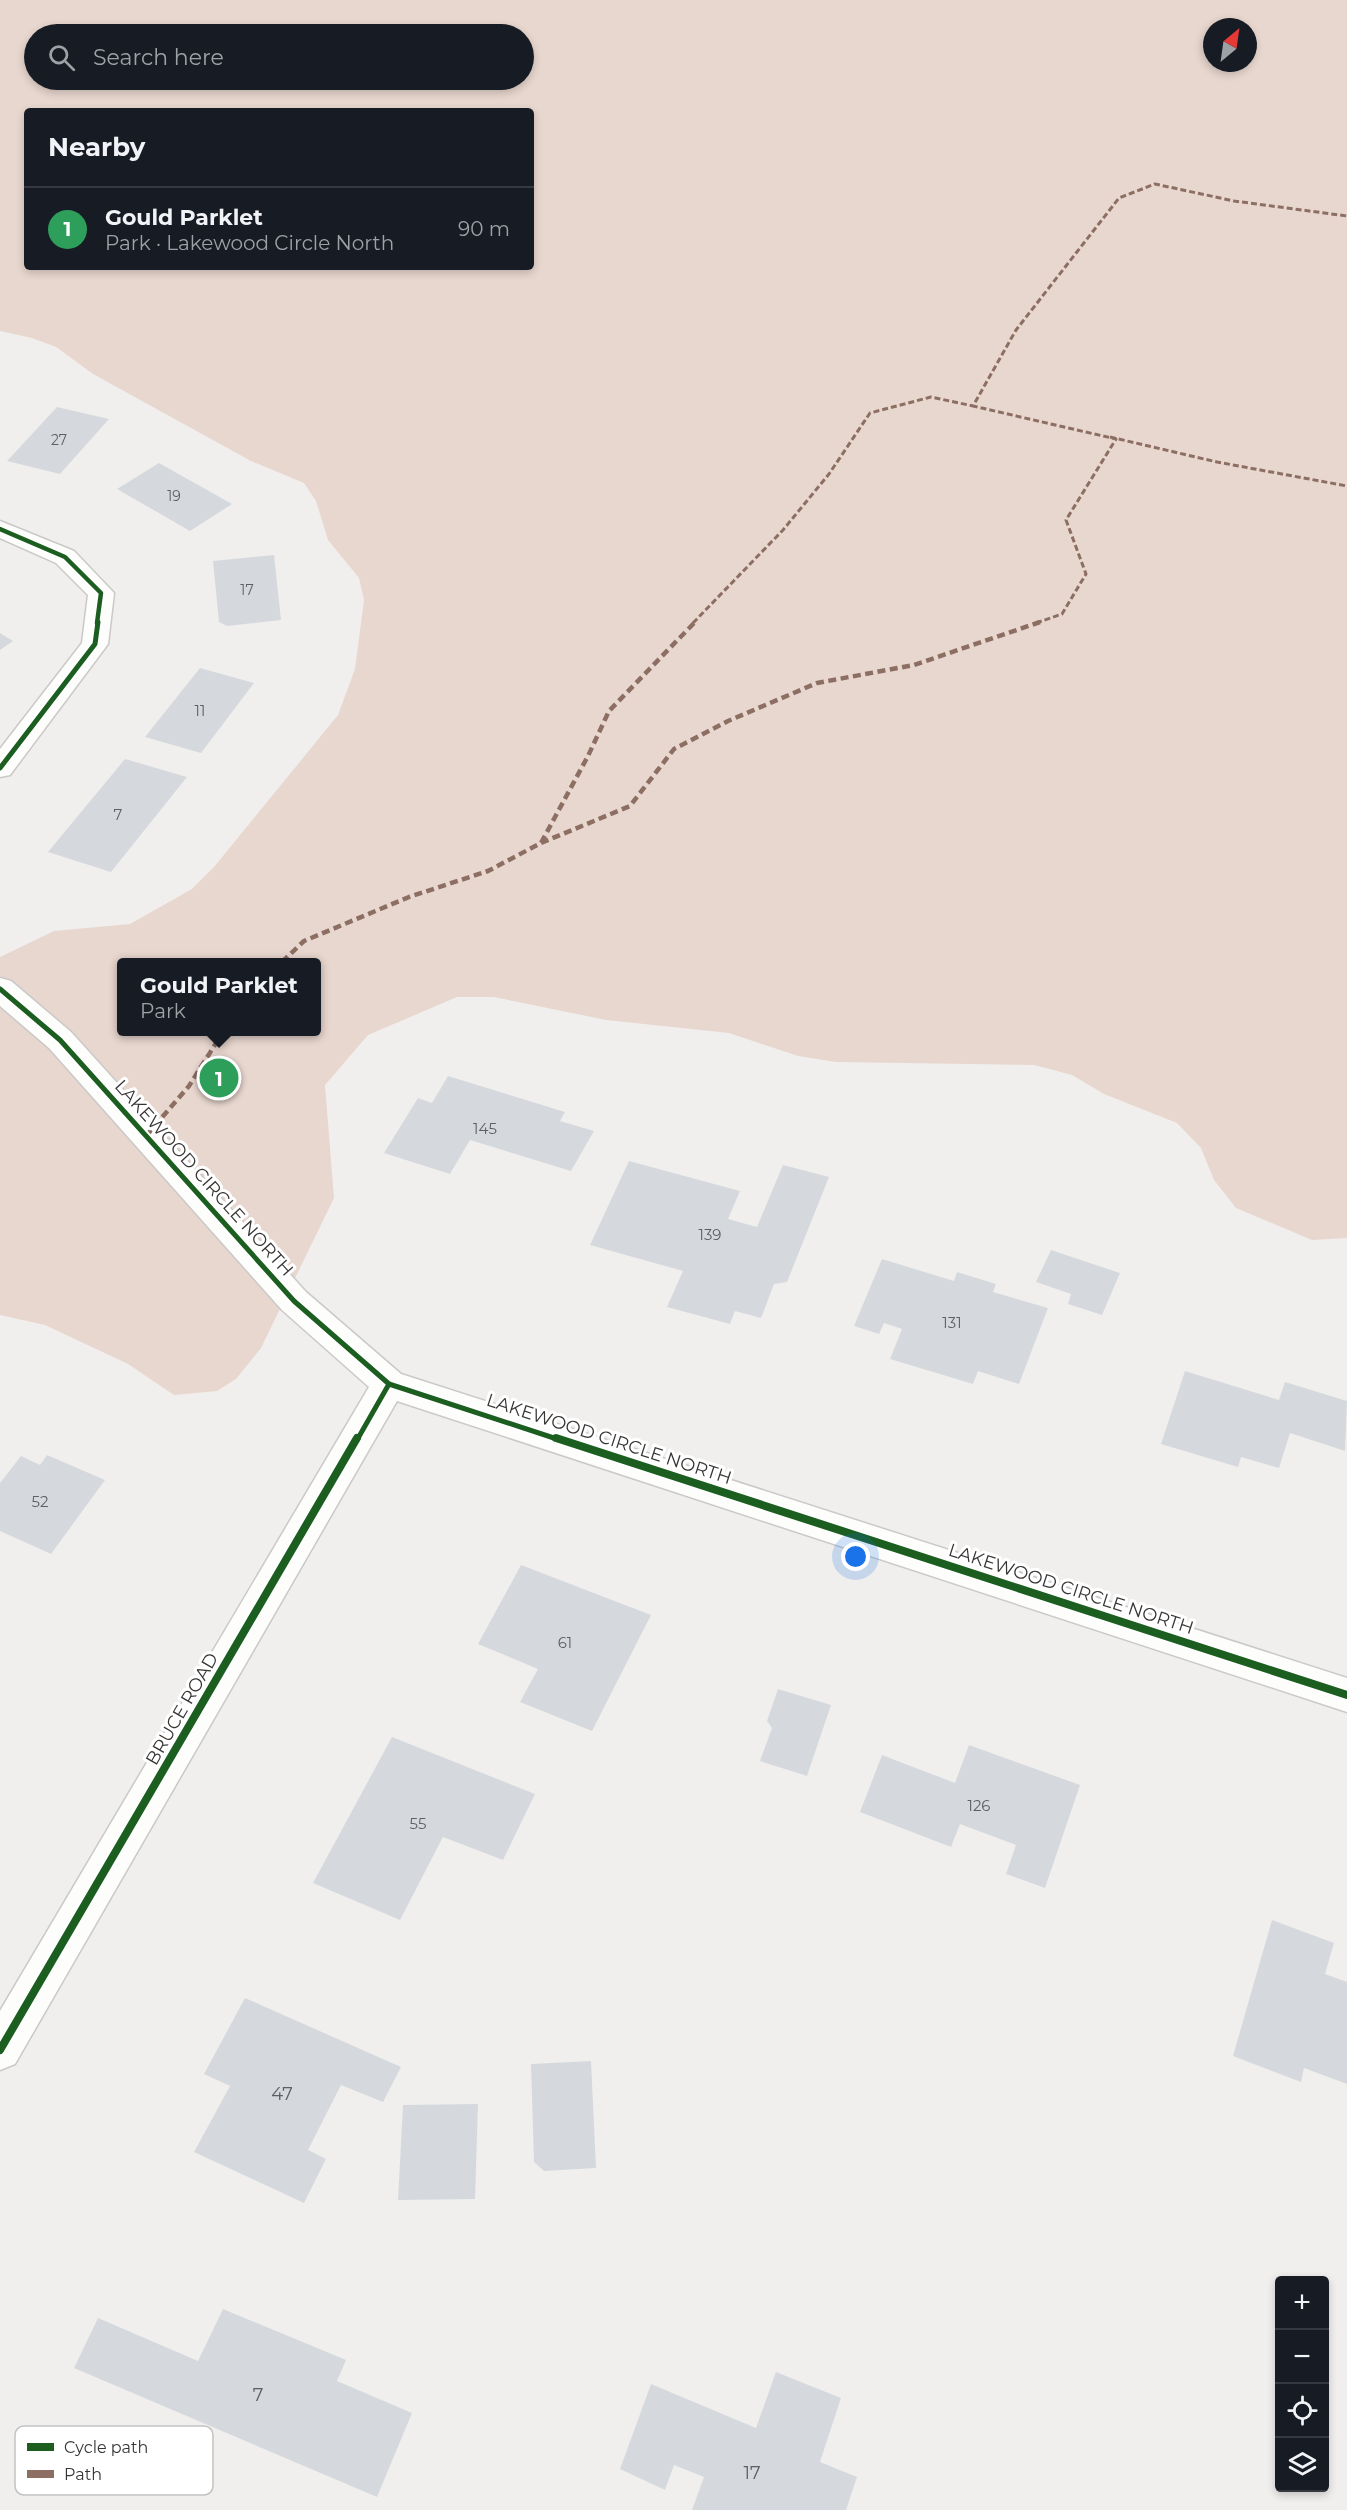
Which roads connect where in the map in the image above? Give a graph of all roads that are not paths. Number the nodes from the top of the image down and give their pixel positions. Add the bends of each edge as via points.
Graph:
1 (0, 529) edge
2 (0, 768) edge
3 (0, 989) edge
4 (390, 1384) junction
5 (1347, 1695) edge
6 (0, 2050) edge

1 - 2 street via 65,558 101,593 96,644
3 - 4 street, LAKEWOOD CIRCLE NORTH via 60,1040 294,1301
4 - 5 street, LAKEWOOD CIRCLE NORTH
4 - 6 street, BRUCE ROAD

